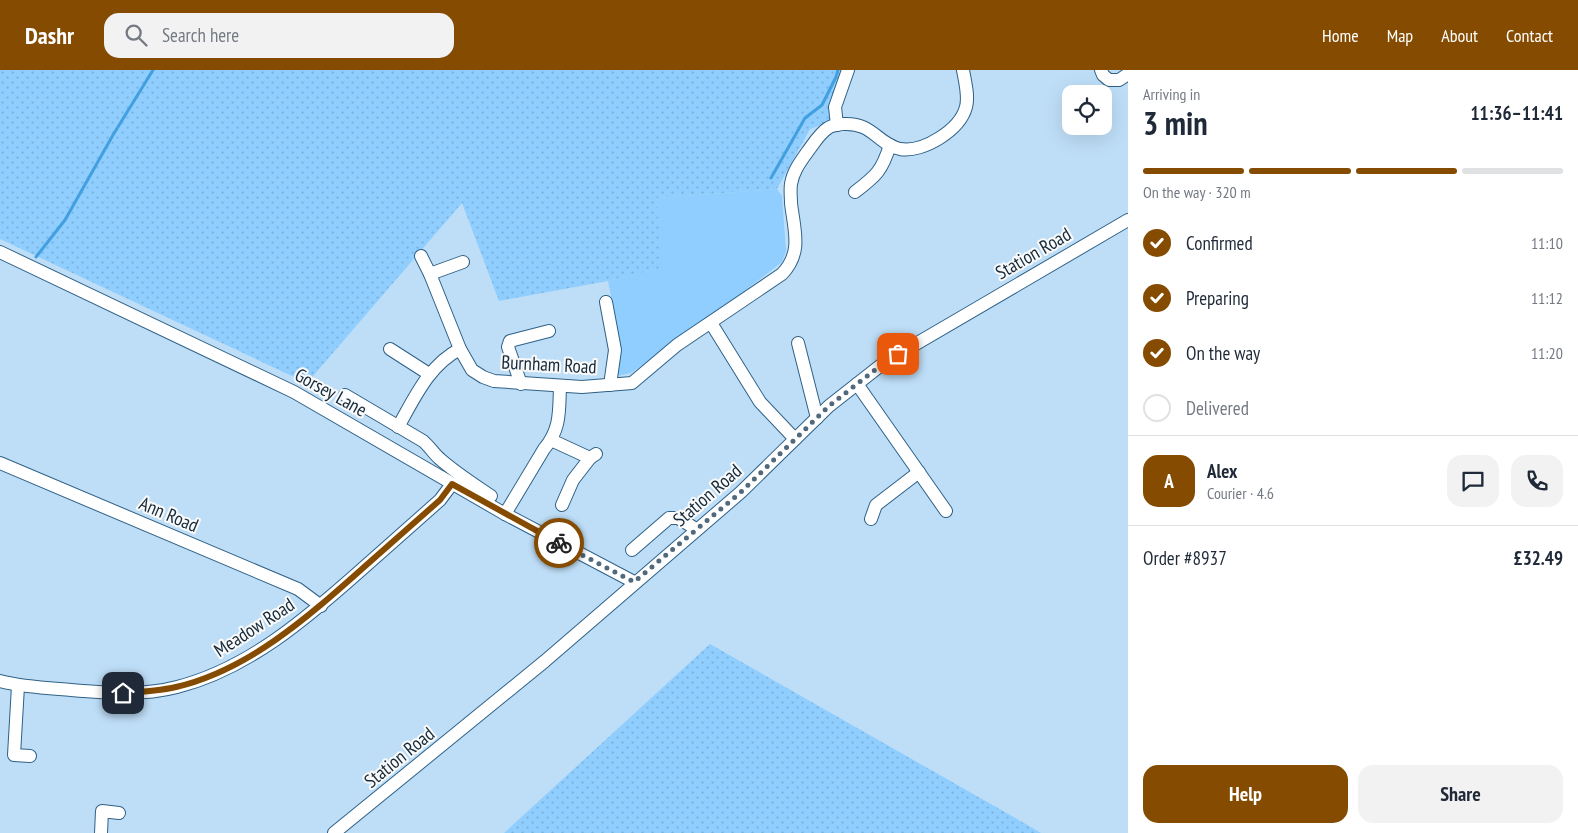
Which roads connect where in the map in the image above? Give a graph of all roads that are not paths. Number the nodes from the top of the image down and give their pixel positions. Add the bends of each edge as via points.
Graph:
1 (848, 70) edge
2 (963, 70) edge
3 (1101, 70) edge
4 (1128, 74) edge
5 (837, 125) junction
6 (890, 145) junction
7 (855, 192) dead end
8 (1128, 220) edge
9 (0, 252) edge
10 (421, 256) dead end
11 (463, 262) dead end
12 (430, 274) junction
13 (606, 302) dead end
14 (712, 322) junction
15 (549, 331) dead end
16 (798, 343) dead end
17 (390, 349) dead end
18 (460, 349) junction
19 (429, 374) junction
20 (521, 384) junction
21 (857, 384) junction
22 (610, 385) junction
23 (560, 386) junction
24 (345, 395) dead end
25 (817, 418) junction
26 (398, 427) junction
27 (795, 439) junction
28 (552, 440) junction
29 (0, 463) edge
30 (919, 472) junction
31 (452, 484) junction
32 (491, 496) dead end
33 (562, 505) dead end
34 (946, 511) dead end
35 (505, 514) junction
36 (871, 519) dead end
37 (696, 529) junction
38 (632, 550) dead end
39 (634, 582) junction
40 (320, 606) junction
41 (0, 681) edge
42 (18, 686) junction
43 (30, 756) dead end
44 (119, 813) dead end
45 (101, 833) edge
46 (334, 833) edge

1 - 5 street via 835,108
2 - 6 street via 966,107 954,127 926,146 914,150
3 - 4 street via 1109,80 1119,80
5 - 6 street via 863,127
5 - 14 street, Burnham Road via 819,135 796,169 790,185 796,247 791,265
6 - 7 street via 875,177
8 - 21 street, Station Road via 885,362
9 - 31 street, Gorsey Lane via 294,392
10 - 12 street, Burnham Road
11 - 12 street
12 - 18 street, Burnham Road
13 - 22 street via 615,350
14 - 22 street, Burnham Road via 676,345 632,383
14 - 27 street via 760,402
15 - 20 street via 510,341 508,347
16 - 25 street
17 - 19 street
18 - 19 street via 442,360
18 - 20 street, Burnham Road via 472,370 482,377
19 - 26 street
20 - 23 street, Burnham Road
21 - 25 street, Station Road
21 - 30 street
22 - 23 street, Burnham Road
23 - 28 street via 559,418
24 - 26 street
25 - 27 street, Station Road
26 - 32 street via 423,442 466,480
27 - 37 street, Station Road via 741,492
28 - 33 street via 593,456 574,480
28 - 35 street
29 - 40 street, Ann Road via 298,589
30 - 34 street
30 - 36 street via 876,505
31 - 35 street, Gorsey Lane
31 - 40 street, Meadow Road via 440,500
35 - 39 street, Gorsey Lane
37 - 38 street via 678,518 668,518
37 - 39 street, Station Road
39 - 46 street, Station Road via 537,667
40 - 42 street, Meadow Road via 246,659 177,687 123,693
41 - 42 street, Meadow Road
42 - 43 street via 14,755
44 - 45 street via 102,812

